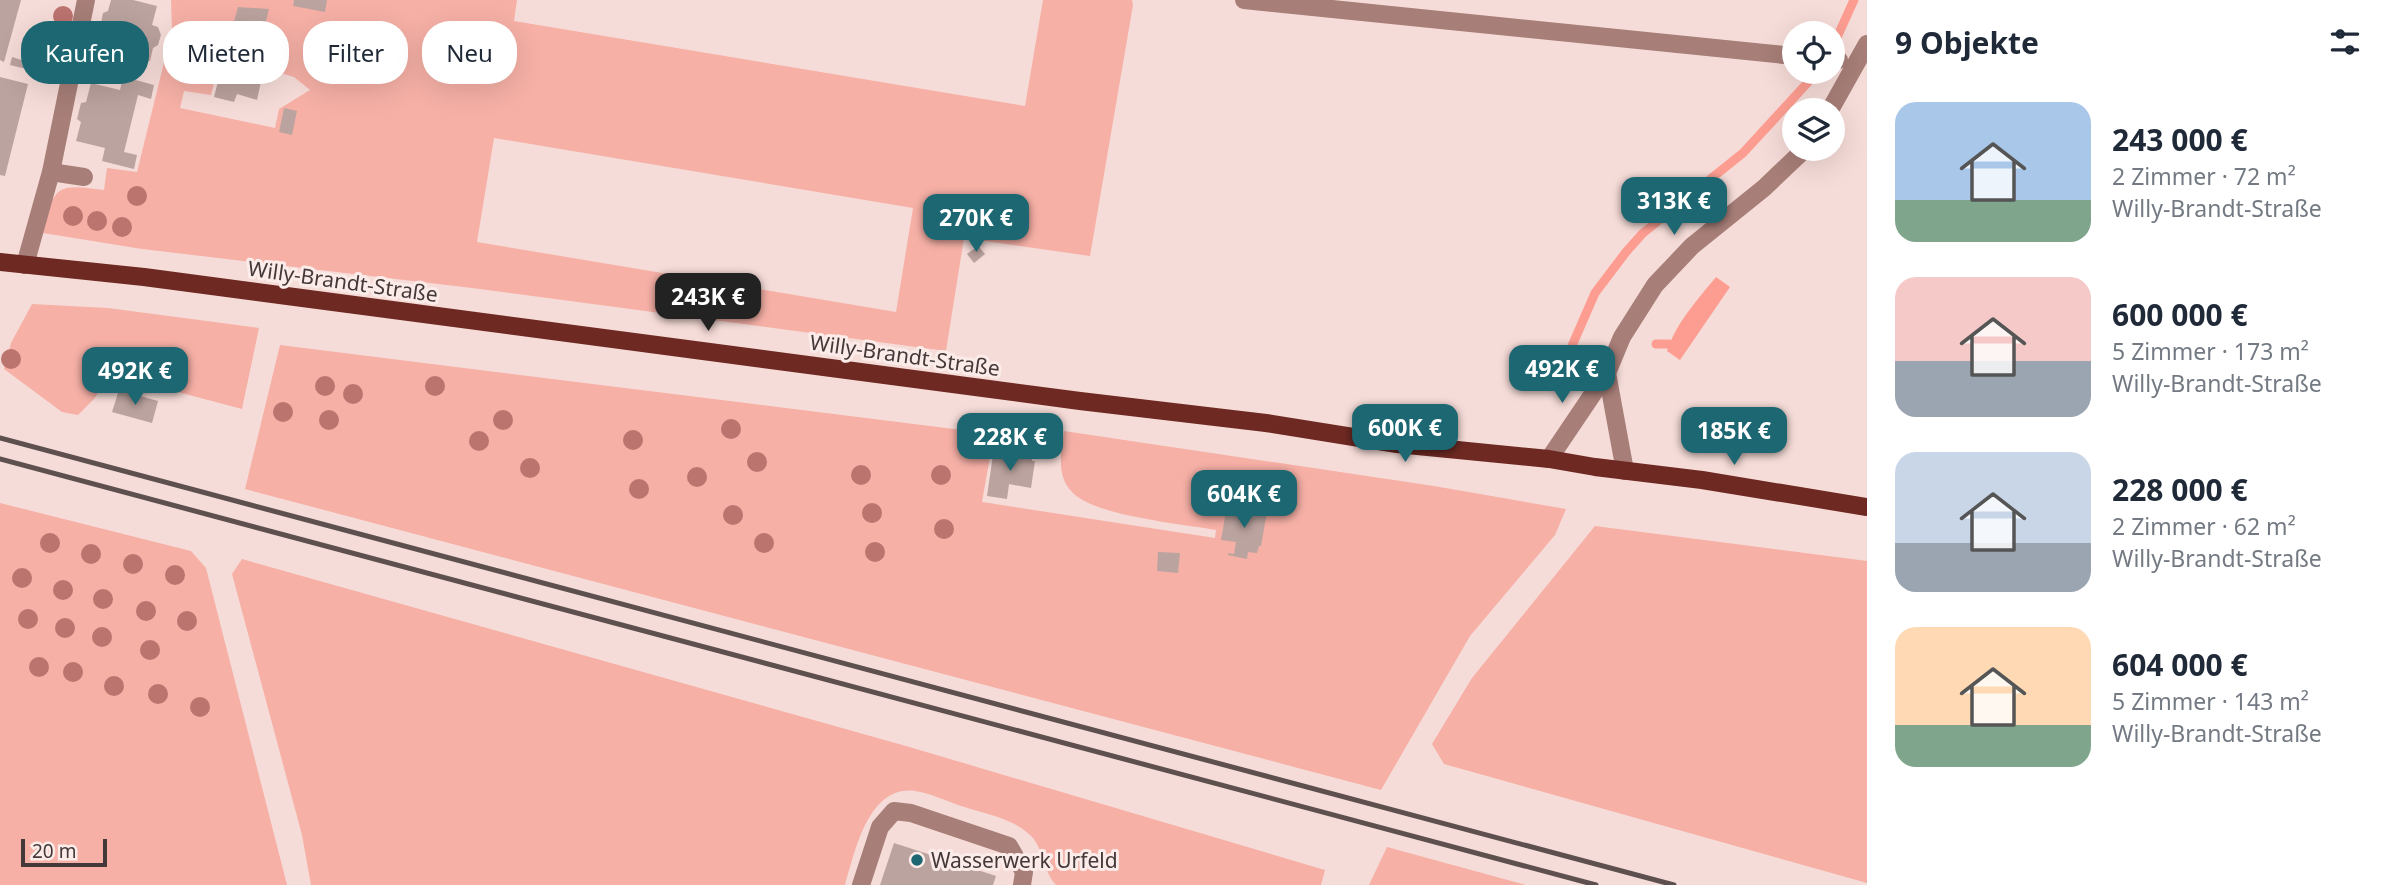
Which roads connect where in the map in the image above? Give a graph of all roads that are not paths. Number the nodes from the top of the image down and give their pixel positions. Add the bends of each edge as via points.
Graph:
1 (86, 0) edge
2 (1244, 0) edge
3 (1867, 44) edge
4 (1782, 55) edge
5 (1837, 98) edge
6 (1792, 161) edge
7 (51, 172) junction
8 (84, 177) dead end
9 (0, 261) edge
10 (25, 265) junction
11 (1606, 373) junction
12 (1549, 459) junction
13 (1625, 471) junction
14 (1867, 507) edge
15 (861, 885) edge
16 (1022, 885) edge

1 - 7 street
2 - 4 street
3 - 5 street
6 - 11 street via 1692,246 1655,285 1622,337
7 - 8 street
7 - 10 street
9 - 10 main road, Willy-Brandt-Straße
10 - 12 main road, Willy-Brandt-Straße via 1266,423 1397,444
11 - 12 street
11 - 13 street
12 - 13 main road, Willy-Brandt-Straße
13 - 14 main road, Willy-Brandt-Straße
15 - 16 street via 880,827 894,811 1009,846 1024,872

